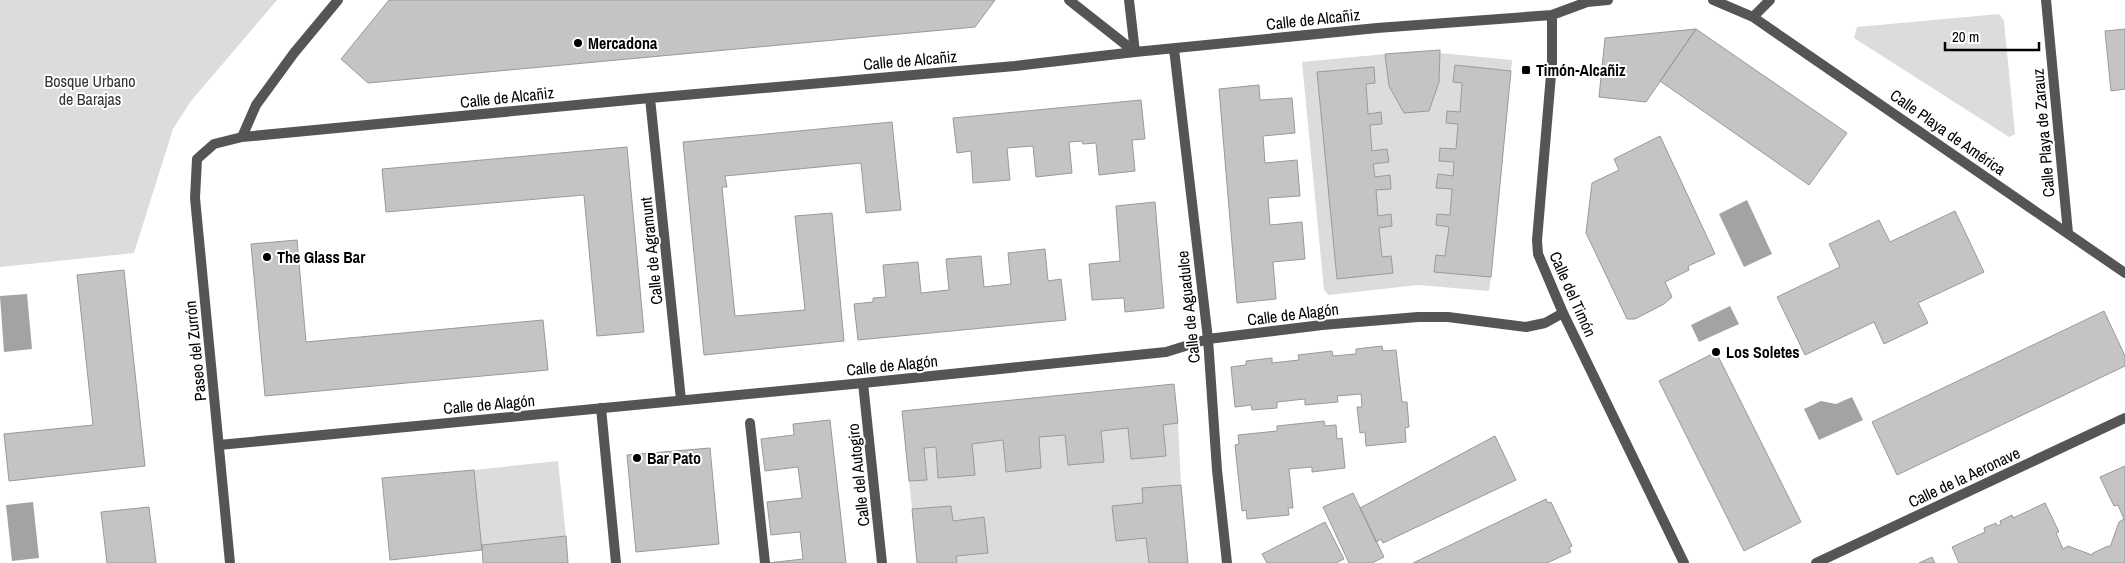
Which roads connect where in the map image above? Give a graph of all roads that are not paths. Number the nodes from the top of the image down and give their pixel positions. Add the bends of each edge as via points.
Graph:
1 (338, 0) edge
2 (1068, 0) edge
3 (1129, 0) edge
4 (1608, 0) edge
5 (1713, 0) edge
6 (1770, 0) edge
7 (2046, 0) edge
8 (1587, 1) edge
9 (1552, 15) junction
10 (1753, 17) junction
11 (1174, 49) junction
12 (1135, 52) junction
13 (650, 98) junction
14 (242, 137) junction
15 (214, 144) joint
16 (2068, 233) junction
17 (2125, 273) edge
18 (1563, 313) junction
19 (1208, 339) junction
20 (863, 383) junction
21 (681, 400) junction
22 (601, 408) junction
23 (2125, 418) edge
24 (750, 422) dead end
25 (219, 445) junction
26 (230, 563) edge
27 (616, 563) edge
28 (765, 563) edge
29 (882, 563) edge
30 (1227, 563) edge
31 (1684, 563) edge
32 (1816, 563) edge

1 - 14 street via 256,105
2 - 12 street
3 - 12 street
4 - 8 street, Calle de Alcañiz
5 - 10 street
6 - 10 street
7 - 16 street, Calle Playa de Zarauz
8 - 9 street, Calle de Alcañiz
9 - 11 street, Calle de Alcañiz via 1377,28
9 - 18 street, Calle del Timón via 1552,63 1537,240 1538,254
10 - 16 street, Calle Playa de América
11 - 12 street, Calle de Alcañiz
11 - 19 street, Calle de Aguadulce
12 - 13 street, Calle de Alcañiz via 1015,66
13 - 14 street, Calle de Alcañiz
13 - 21 street, Calle de Agramunt
14 - 15 street, Calle de Alcañiz
15 - 25 street, Paseo del Zurrón via 197,158 194,198
16 - 17 street, Calle Playa de América
18 - 19 street, Calle de Alagón via 1546,323 1526,327 1418,316
18 - 31 street, Calle del Timón
19 - 20 street, Calle de Alagón via 1166,352
19 - 30 street, Calle de Aguadulce
20 - 21 street, Calle de Alagón
20 - 29 street, Calle del Autogiro
21 - 22 street, Calle de Alagón
22 - 25 street, Calle de Alagón
22 - 27 street
23 - 32 street, Calle de la Aeronave
24 - 28 street
25 - 26 street, Paseo del Zurrón

